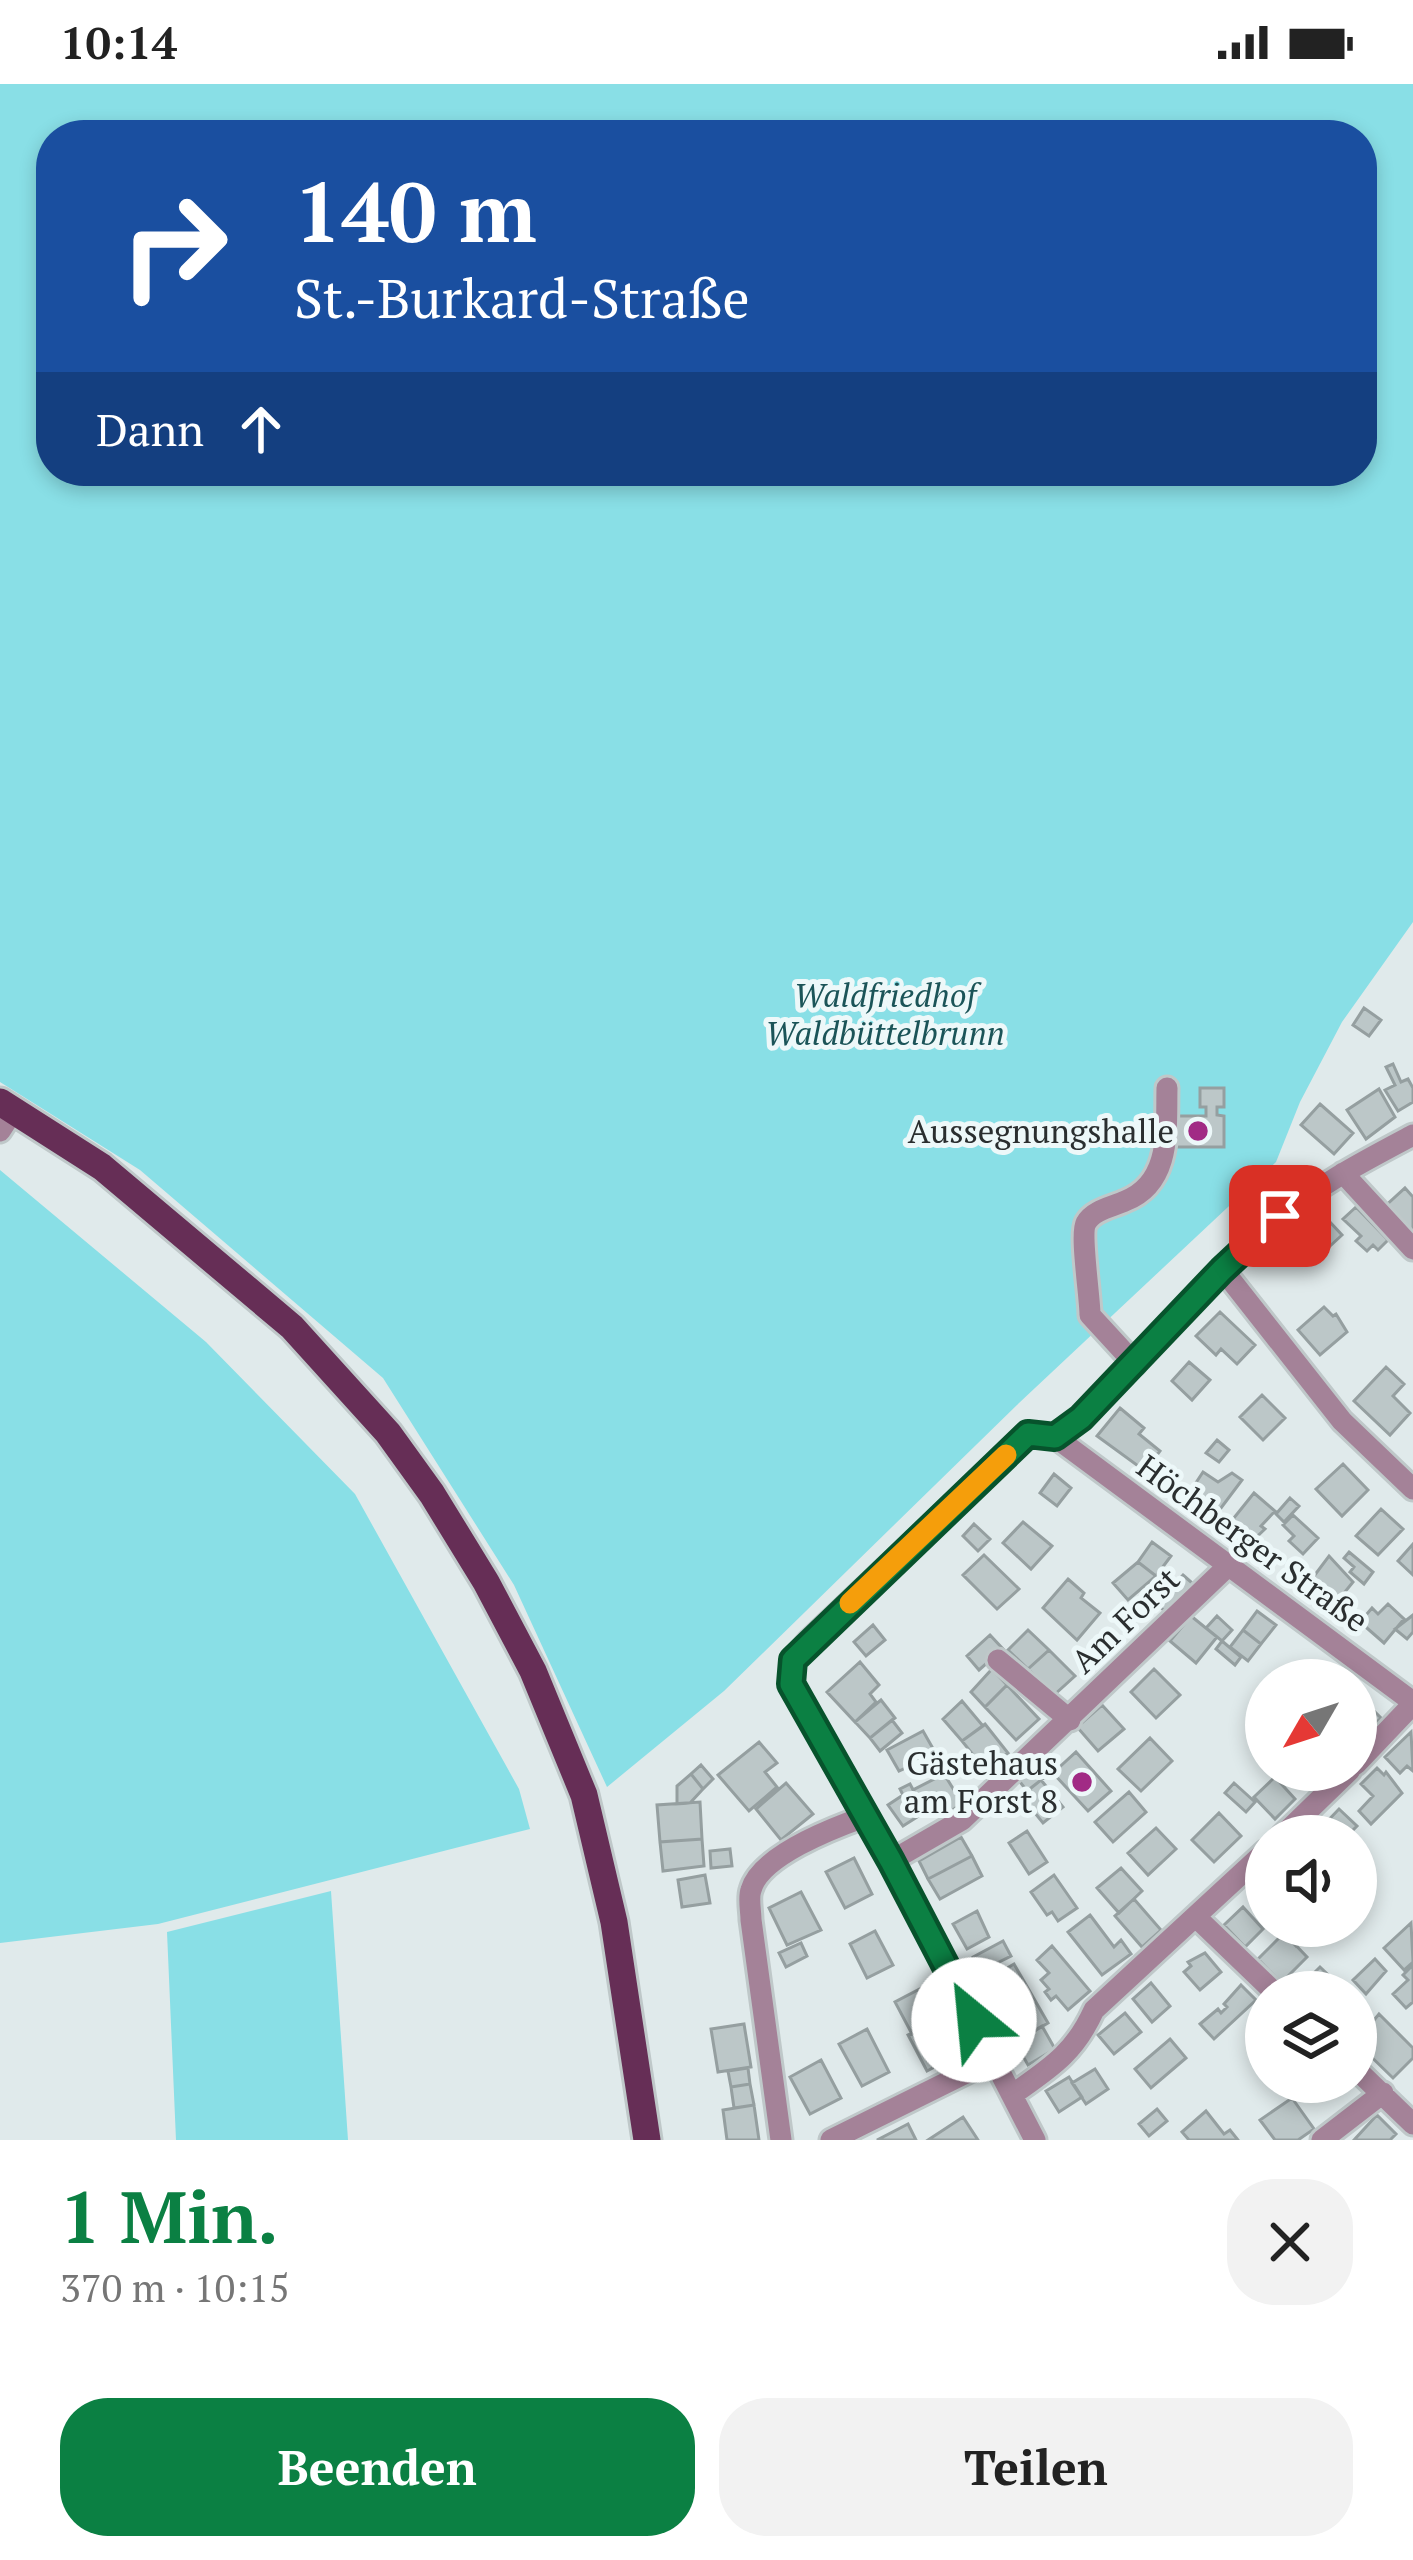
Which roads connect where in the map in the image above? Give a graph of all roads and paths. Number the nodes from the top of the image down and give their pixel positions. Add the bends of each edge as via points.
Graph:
1 (1167, 1088) dead end
2 (4, 1115) edge
3 (1413, 1135) edge
4 (1342, 1173) junction
5 (1413, 1249) edge
6 (1222, 1270) junction
7 (1135, 1364) junction
8 (1055, 1437) junction
9 (1413, 1489) edge
10 (1227, 1567) junction
11 (998, 1660) dead end
12 (1413, 1703) edge
13 (1070, 1720) junction
14 (1377, 1741) edge
15 (1328, 1791) edge
16 (1304, 1815) edge
17 (864, 1816) junction
18 (891, 1861) junction
19 (1245, 1871) edge
20 (1196, 1918) junction
21 (1252, 1971) edge
22 (994, 2059) junction
23 (1377, 2088) edge
24 (1382, 2093) junction
25 (1012, 2095) junction
26 (1413, 2124) edge
27 (647, 2140) edge
28 (781, 2140) edge
29 (831, 2140) edge
30 (1035, 2140) edge
31 (1322, 2140) edge

1 - 7 street via 1166,1153 1147,1187 1087,1219 1082,1236 1090,1315
2 - 27 main road via 102,1167 292,1327 388,1433 486,1582 584,1796 614,1922
3 - 4 street
4 - 5 street
4 - 6 street
6 - 7 street
6 - 9 street via 1342,1420
7 - 8 street
8 - 10 street, Höchberger Straße
8 - 17 street via 1028,1434 793,1660 791,1684
10 - 12 street, Höchberger Straße
10 - 13 street, Am Forst
11 - 13 street, Am Forst
12 - 14 street
13 - 18 street, Am Forst via 962,1820
15 - 16 street
17 - 18 street
17 - 28 street via 766,1866 751,1889
18 - 22 street
19 - 20 street
20 - 21 street
20 - 25 street via 1094,2010 1064,2059
22 - 25 street
22 - 29 street
23 - 24 street
24 - 26 street
24 - 31 street
25 - 30 street

